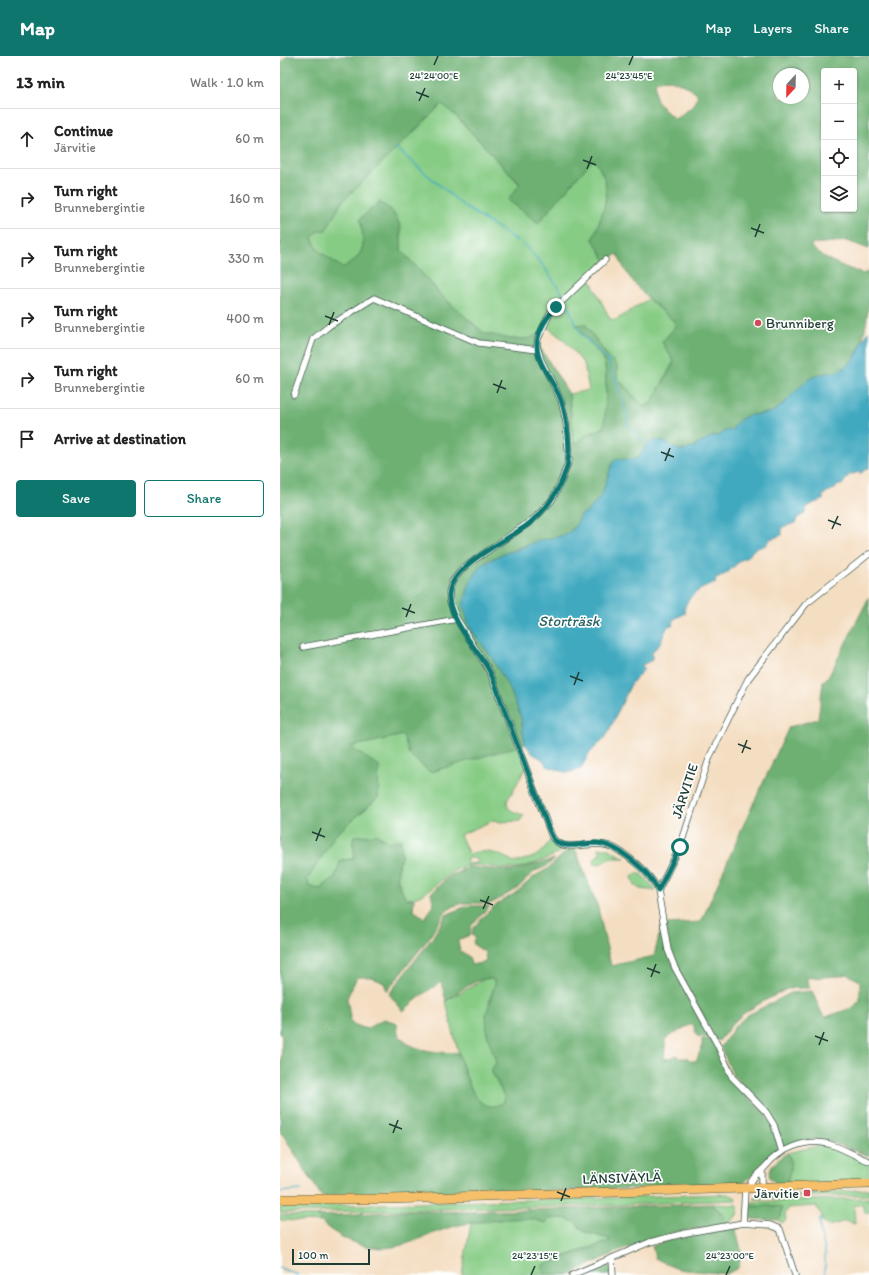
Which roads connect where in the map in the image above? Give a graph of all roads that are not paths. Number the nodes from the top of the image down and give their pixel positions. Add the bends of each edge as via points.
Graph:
1 (605, 260) dead end
2 (538, 350) junction
3 (294, 395) dead end
4 (869, 554) edge
5 (457, 619) junction
6 (303, 647) dead end
7 (658, 891) junction
8 (782, 1152) junction
9 (869, 1160) edge
10 (762, 1170) junction
11 (869, 1184) edge
12 (762, 1188) junction
13 (746, 1189) junction
14 (280, 1199) edge
15 (743, 1223) junction
16 (612, 1258) junction
17 (572, 1275) edge
18 (613, 1275) edge
19 (795, 1275) edge

1 - 2 street via 550,313 540,334
2 - 3 street via 479,343 374,298 313,339
2 - 5 street via 561,400 569,447 568,464 556,492 541,512 523,528 463,568 455,578 450,586 449,597
4 - 7 street, JÄRVITIE via 806,604 748,679 707,762 680,847
5 - 6 street
5 - 7 street via 490,672 554,840 569,846 595,843 614,847 648,876
7 - 8 street via 668,950 675,968 732,1077 766,1112 774,1125
8 - 9 street via 820,1142
8 - 10 street
10 - 12 street
10 - 13 street
11 - 12 main road, LÄNSIVÄYLÄ
12 - 13 main road, LÄNSIVÄYLÄ
13 - 14 main road, LÄNSIVÄYLÄ via 390,1199
13 - 15 street
15 - 16 street via 650,1242
15 - 19 street via 770,1225 780,1229
16 - 17 street
16 - 18 street

